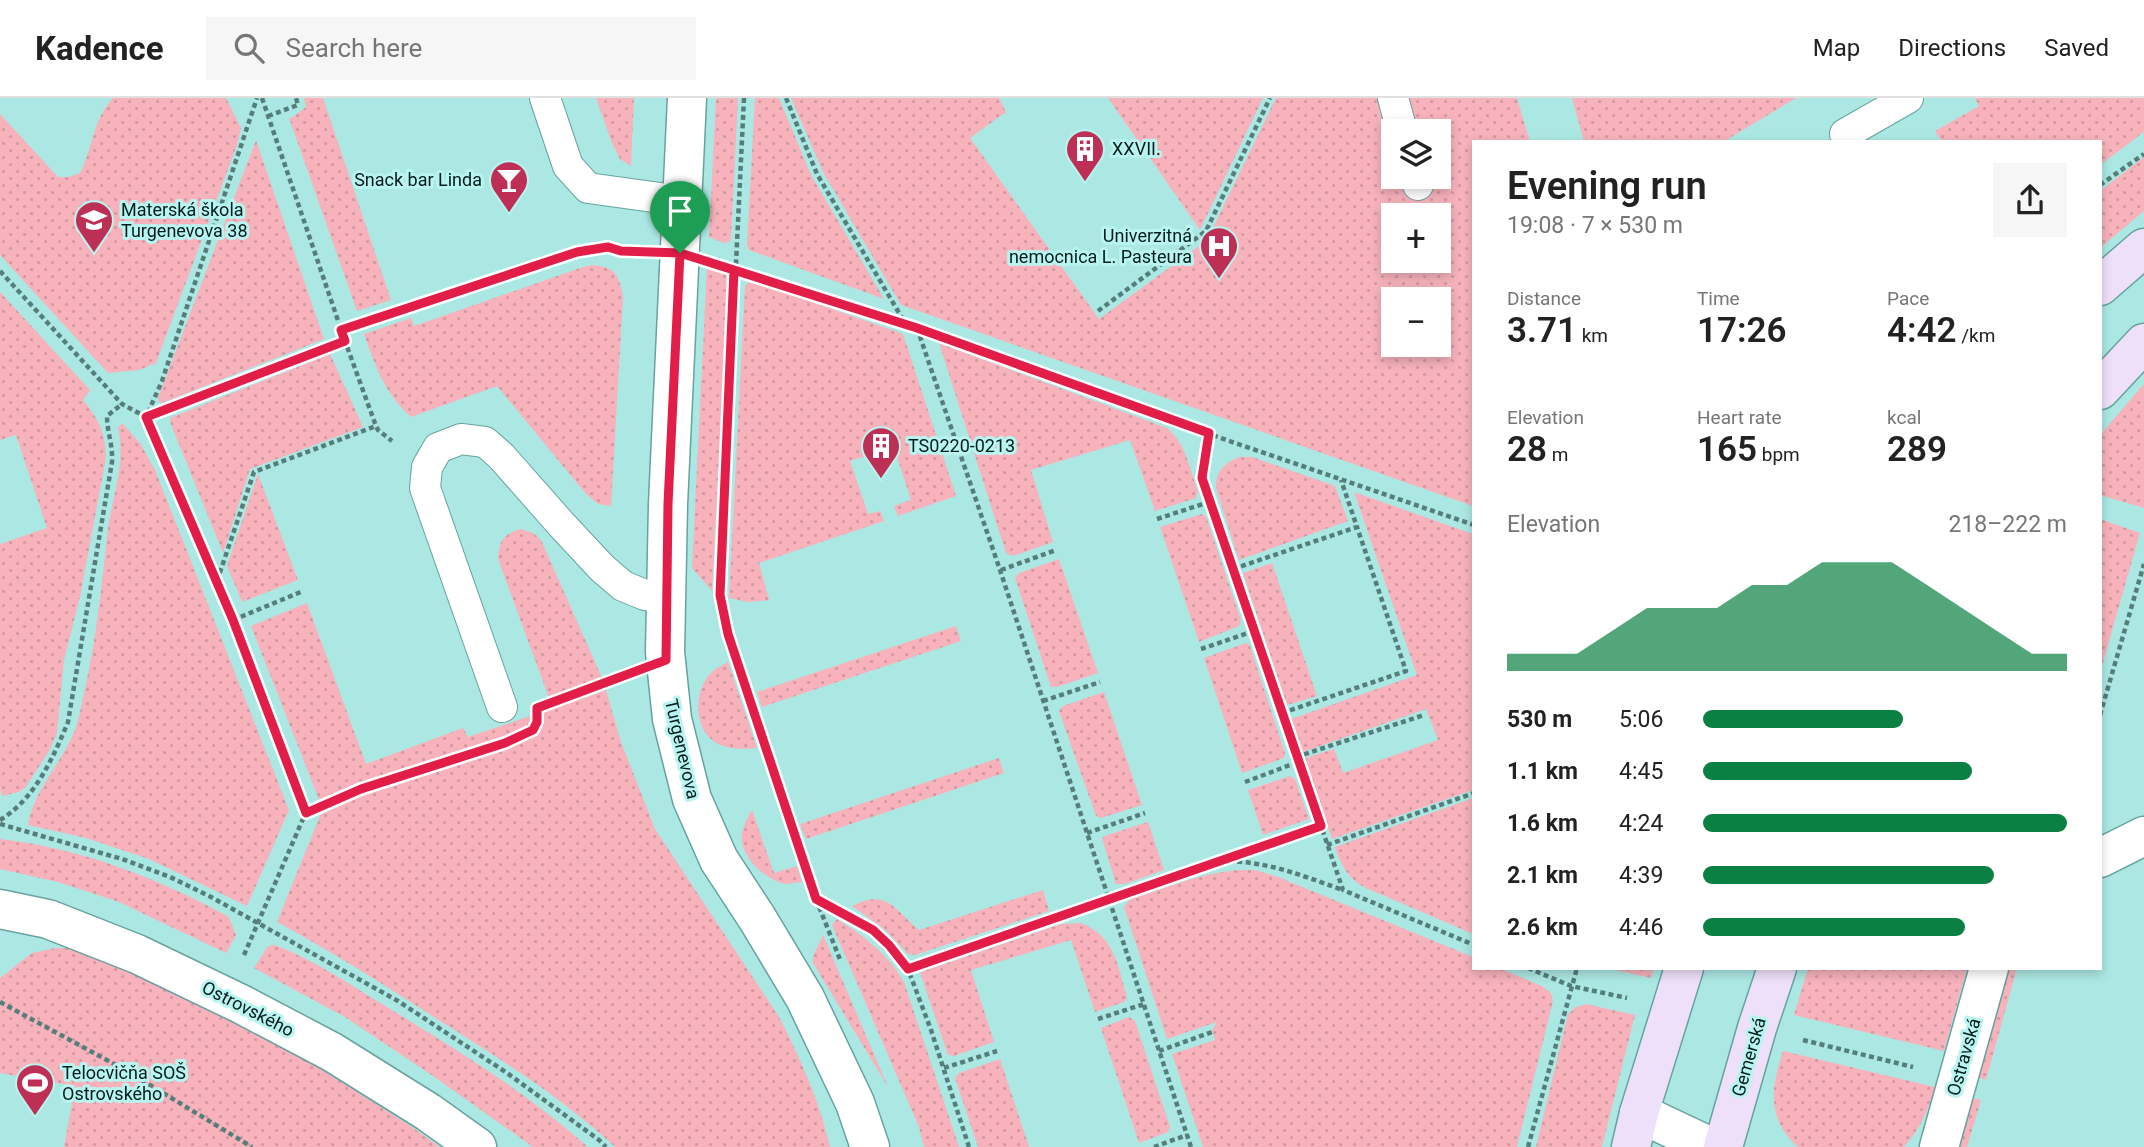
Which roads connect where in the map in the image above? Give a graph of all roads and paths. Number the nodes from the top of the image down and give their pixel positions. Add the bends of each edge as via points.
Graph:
1 (259, 98) edge
2 (296, 98) edge
3 (545, 98) edge
4 (687, 98) edge
5 (744, 98) edge
6 (786, 98) edge
7 (1270, 98) edge
8 (1393, 98) edge
9 (1908, 98) edge
10 (268, 116) junction
11 (1399, 119) edge
12 (1845, 134) dead end
13 (2144, 154) edge
14 (2102, 184) edge
15 (682, 201) junction
16 (2144, 248) edge
17 (680, 253) junction
18 (734, 270) junction
19 (0, 271) edge
20 (2102, 284) edge
21 (1098, 311) dead end
22 (905, 323) junction
23 (917, 328) junction
24 (341, 330) junction
25 (345, 341) junction
26 (2144, 343) edge
27 (2102, 388) edge
28 (122, 404) junction
29 (146, 417) junction
30 (376, 426) junction
31 (1209, 433) junction
32 (426, 467) junction
33 (1340, 479) junction
34 (1209, 502) junction
35 (1157, 519) dead end
36 (1472, 524) edge
37 (1357, 527) junction
38 (1056, 550) dead end
39 (2144, 564) edge
40 (1233, 569) junction
41 (1000, 570) junction
42 (217, 582) junction
43 (303, 591) dead end
44 (666, 598) junction
45 (233, 620) junction
46 (1254, 631) junction
47 (1201, 649) dead end
48 (666, 660) junction
49 (1100, 682) dead end
50 (1043, 701) junction
51 (502, 708) joint
52 (2102, 708) edge
53 (1282, 713) junction
54 (1424, 715) dead end
55 (493, 747) dead end
56 (1297, 760) junction
57 (1245, 782) dead end
58 (1472, 794) edge
59 (306, 813) junction
60 (1145, 813) dead end
61 (0, 822) edge
62 (1321, 826) junction
63 (1087, 833) junction
64 (2144, 836) edge
65 (1327, 845) junction
66 (2104, 856) edge
67 (1222, 861) junction
68 (1343, 890) junction
69 (1108, 899) junction
70 (0, 909) edge
71 (259, 924) junction
72 (1472, 944) edge
73 (908, 969) junction
74 (1576, 970) edge
75 (1684, 970) edge
76 (1776, 970) edge
77 (1989, 970) edge
78 (0, 1002) edge
79 (1144, 1004) junction
80 (1098, 1019) dead end
81 (1212, 1032) dead end
82 (997, 1051) dead end
83 (1159, 1051) junction
84 (944, 1069) junction
85 (1635, 1130) edge
86 (1187, 1135) junction
87 (252, 1147) edge
88 (477, 1147) edge
89 (606, 1147) edge
90 (870, 1147) edge
91 (969, 1147) edge
92 (1154, 1147) edge
93 (1191, 1147) edge
94 (1528, 1147) edge
95 (1711, 1147) edge
96 (1723, 1147) edge
97 (1939, 1147) edge

1 - 10 path
1 - 29 path
2 - 10 path via 298,105
3 - 15 lane via 568,166 588,188
4 - 15 street, Turgenevova
5 - 18 path
6 - 22 path via 817,174
7 - 21 path via 1206,231
8 - 11 lane
9 - 12 lane
10 - 24 path
13 - 14 path
15 - 17 street, Turgenevova
16 - 20 street
17 - 18 path
17 - 24 path via 608,247 577,252
17 - 44 street, Turgenevova
18 - 22 path
18 - 73 path via 720,595 728,634 816,899 873,930
19 - 28 path
22 - 23 path
23 - 31 path
23 - 41 path
24 - 25 path
25 - 29 path
25 - 30 path
26 - 27 street
28 - 29 path
28 - 61 path via 107,416 113,462 68,722 27,799
29 - 42 path
30 - 32 path
30 - 42 path via 254,472
31 - 33 path
31 - 34 path via 1202,478
32 - 44 lane via 438,448 461,439 485,442 602,568 623,586
32 - 51 lane via 425,488
33 - 36 path
33 - 37 path
34 - 35 path
34 - 40 path
37 - 40 path
37 - 53 path via 1406,671
38 - 41 path
39 - 52 path
40 - 46 path
41 - 50 path
42 - 45 path
43 - 45 path
44 - 48 street, Turgenevova
45 - 59 path
46 - 47 path
46 - 53 path
48 - 51 path via 507,719
48 - 90 street, Turgenevova via 672,719 692,799 719,860 805,999 855,1103
49 - 50 path
50 - 63 path
53 - 56 path
54 - 56 path
55 - 59 path via 361,789
56 - 57 path
56 - 62 path
58 - 65 path
59 - 71 path
60 - 63 path
61 - 71 path via 170,877
62 - 65 path
62 - 67 path
63 - 69 path
64 - 66 street
65 - 68 path
67 - 68 path via 1272,865
67 - 69 path
68 - 72 path
69 - 73 path
69 - 79 path
70 - 88 street, Ostrovského via 48,919 137,954 241,1004 332,1052
71 - 89 path via 398,1001 507,1073
73 - 84 path
74 - 94 path
75 - 85 street
76 - 96 street, Gemerská
77 - 97 street, Ostravská
78 - 87 path via 127,1071
79 - 80 path
79 - 83 path
81 - 83 path
82 - 84 path
83 - 86 path
84 - 91 path
85 - 95 street
86 - 92 path
86 - 93 path

